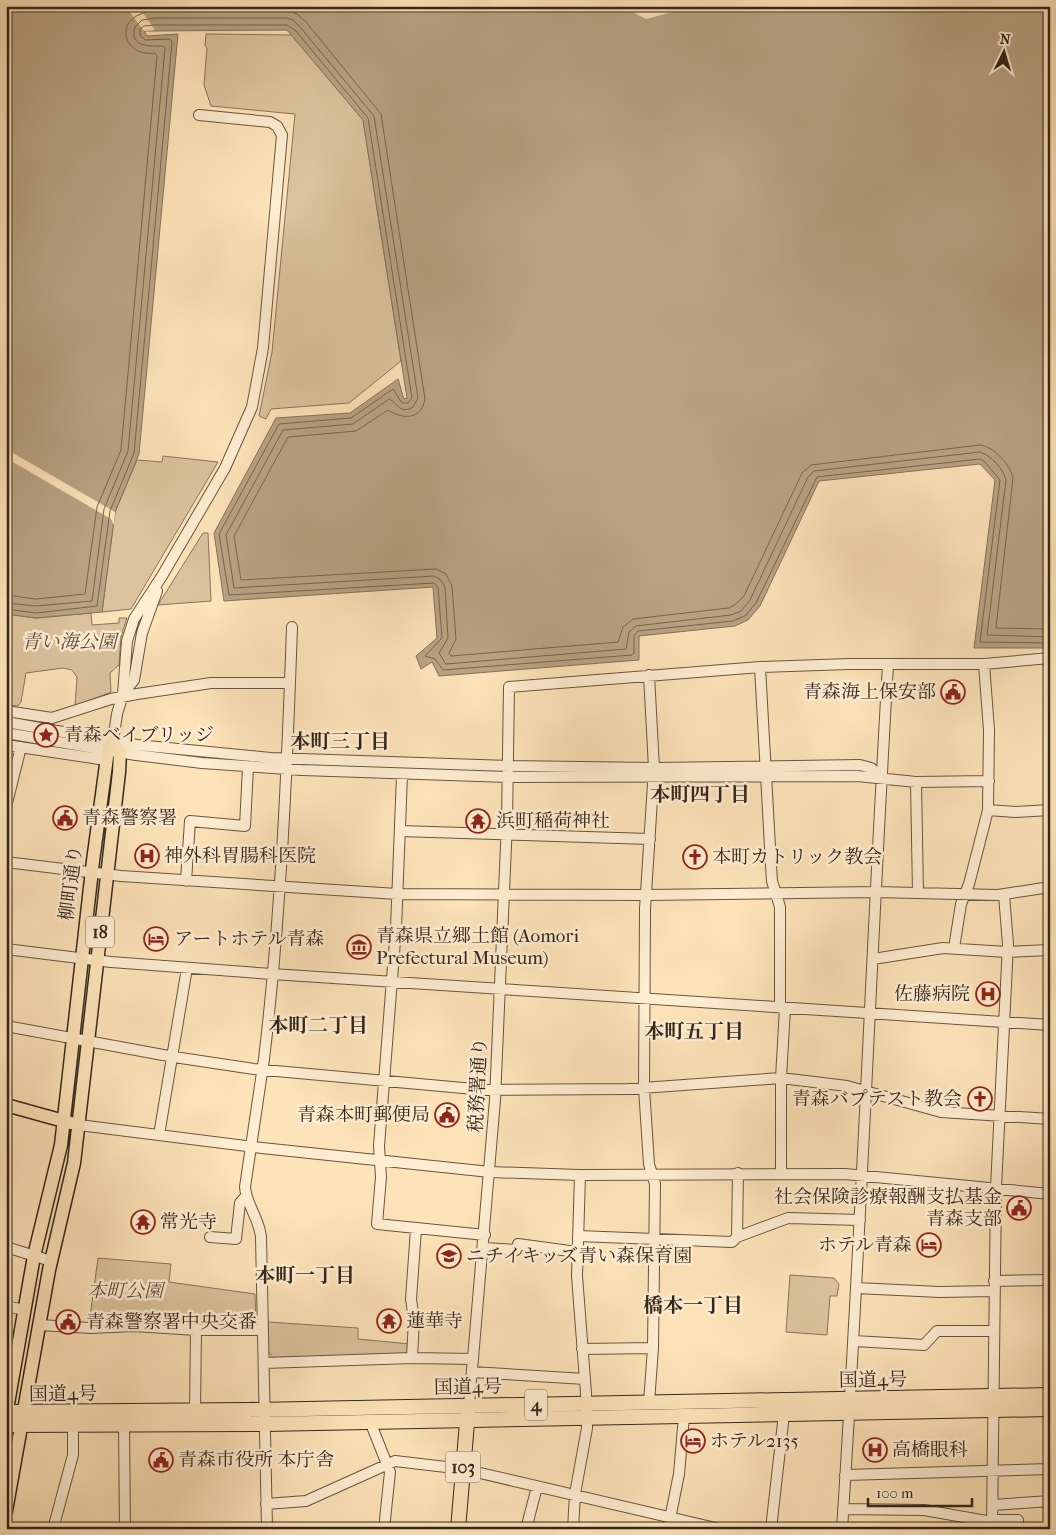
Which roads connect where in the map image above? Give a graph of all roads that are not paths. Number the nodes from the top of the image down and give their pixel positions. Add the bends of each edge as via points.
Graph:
1 (199, 114) dead end
2 (292, 627) dead end
3 (1050, 658) edge
4 (984, 664) junction
5 (888, 665) junction
6 (760, 667) junction
7 (650, 675) junction
8 (290, 683) junction
9 (122, 695) junction
10 (6, 711) edge
11 (6, 722) edge
12 (32, 732) junction
13 (6, 733) edge
14 (6, 745) edge
15 (21, 747) junction
16 (112, 751) junction
17 (287, 758) junction
18 (767, 766) junction
19 (248, 767) junction
20 (286, 769) junction
21 (508, 772) junction
22 (653, 773) junction
23 (402, 774) junction
24 (768, 777) junction
25 (881, 777) junction
26 (989, 781) junction
27 (916, 782) junction
28 (6, 807) edge
29 (988, 810) junction
30 (1050, 810) edge
31 (400, 832) junction
32 (507, 835) junction
33 (650, 839) junction
34 (6, 862) edge
35 (91, 873) junction
36 (106, 874) junction
37 (186, 881) junction
38 (278, 887) junction
39 (1050, 887) edge
40 (776, 892) junction
41 (876, 892) junction
42 (918, 893) junction
43 (398, 894) junction
44 (505, 894) junction
45 (965, 894) junction
46 (646, 895) junction
47 (1004, 895) junction
48 (954, 948) junction
49 (6, 949) edge
50 (1050, 950) edge
51 (1008, 952) junction
52 (82, 958) junction
53 (873, 959) junction
54 (96, 960) junction
55 (187, 968) junction
56 (272, 974) junction
57 (392, 983) junction
58 (501, 990) junction
59 (644, 999) junction
60 (782, 1008) junction
61 (869, 1014) junction
62 (1003, 1023) junction
63 (1050, 1025) edge
64 (6, 1026) edge
65 (72, 1038) junction
66 (88, 1041) junction
67 (174, 1057) junction
68 (262, 1070) junction
69 (781, 1078) junction
70 (384, 1081) junction
71 (644, 1088) junction
72 (496, 1091) junction
73 (865, 1091) junction
74 (6, 1105) edge
75 (999, 1116) junction
76 (1050, 1119) edge
77 (63, 1121) junction
78 (80, 1125) junction
79 (159, 1135) junction
80 (251, 1147) junction
81 (380, 1160) junction
82 (490, 1172) junction
83 (652, 1173) junction
84 (738, 1173) junction
85 (781, 1173) junction
86 (580, 1175) junction
87 (863, 1175) junction
88 (996, 1188) junction
89 (1050, 1194) edge
90 (246, 1196) junction
91 (860, 1220) junction
92 (416, 1228) junction
93 (485, 1235) junction
94 (578, 1236) junction
95 (210, 1237) dead end
96 (737, 1237) junction
97 (655, 1240) junction
98 (6, 1247) edge
99 (484, 1248) junction
100 (577, 1252) junction
101 (34, 1256) junction
102 (51, 1261) junction
103 (1050, 1280) edge
104 (994, 1286) junction
105 (856, 1288) junction
106 (6, 1306) edge
107 (24, 1310) junction
108 (39, 1325) junction
109 (196, 1330) junction
110 (263, 1330) junction
111 (993, 1330) junction
112 (854, 1341) junction
113 (653, 1348) junction
114 (582, 1349) junction
115 (412, 1358) junction
116 (473, 1359) junction
117 (264, 1363) junction
118 (472, 1372) junction
119 (585, 1379) junction
120 (1050, 1395) edge
121 (649, 1403) junction
122 (993, 1404) junction
123 (850, 1406) junction
124 (1050, 1409) edge
125 (195, 1411) junction
126 (587, 1411) junction
127 (468, 1412) junction
128 (6, 1413) edge
129 (784, 1414) junction
130 (684, 1416) junction
131 (265, 1417) junction
132 (22, 1420) junction
133 (373, 1421) junction
134 (6, 1425) edge
135 (124, 1425) junction
136 (73, 1426) junction
137 (387, 1464) junction
138 (463, 1469) junction
139 (1050, 1469) edge
140 (993, 1472) junction
141 (846, 1475) junction
142 (537, 1487) junction
143 (574, 1494) junction
144 (1050, 1501) edge
145 (266, 1504) junction
146 (993, 1505) junction
147 (843, 1509) junction
148 (6, 1511) edge
149 (669, 1524) edge
150 (992, 1524) edge
151 (53, 1529) edge
152 (125, 1529) edge
153 (267, 1529) edge
154 (384, 1529) edge
155 (458, 1529) edge
156 (526, 1529) edge
157 (573, 1529) edge
158 (720, 1529) edge
159 (771, 1529) edge
160 (842, 1529) edge
161 (1018, 1529) edge

1 - 9 street via 270,122 280,128 283,143 263,348 252,407 232,455 162,576 144,626 134,680
2 - 8 street
3 - 4 street
4 - 5 street
4 - 26 street
5 - 6 street
5 - 25 street
6 - 7 street
6 - 18 street
7 - 21 street, 税務署通り via 511,686 508,690
7 - 22 street
8 - 9 street via 211,683
8 - 17 street
9 - 10 street via 52,718
9 - 16 street
11 - 12 street
12 - 13 street
12 - 16 street
14 - 15 street
15 - 16 street
15 - 28 street
16 - 17 street via 186,751
16 - 19 street
16 - 35 main road, 柳町通り / 18
16 - 36 main road, 柳町通り / 18
17 - 20 street
17 - 21 street
18 - 22 street
18 - 24 street
18 - 25 street via 866,766
19 - 20 street
19 - 37 street via 245,826 190,822
20 - 23 street
20 - 38 street
21 - 22 street
21 - 23 street
21 - 32 street, 税務署通り
22 - 24 street
22 - 33 street
23 - 31 street
24 - 25 street
24 - 40 street via 771,865
25 - 27 street
25 - 41 street
26 - 27 street
26 - 29 street
27 - 42 street
29 - 30 street
29 - 45 street
31 - 32 street
31 - 43 street
32 - 33 street
32 - 44 street, 税務署通り
33 - 46 street
34 - 35 street
35 - 36 street
35 - 52 main road, 柳町通り / 18
36 - 37 street
36 - 54 main road, 柳町通り / 18
37 - 38 street
38 - 43 street
38 - 56 street
39 - 47 street
40 - 41 street
40 - 46 street
40 - 60 street via 780,907
41 - 42 street
41 - 53 street
42 - 45 street
43 - 44 street
43 - 57 street
44 - 46 street
44 - 58 street, 税務署通り
45 - 47 street
45 - 48 street
46 - 59 street
47 - 51 street
48 - 51 street
48 - 53 street
49 - 52 street
50 - 51 street
51 - 62 street
52 - 54 street
52 - 65 main road, 柳町通り / 18
53 - 61 street
54 - 55 street
54 - 66 main road, 柳町通り / 18
55 - 56 street
55 - 67 street
56 - 57 street
56 - 68 street
57 - 58 street
57 - 70 street
58 - 59 street
58 - 72 street, 税務署通り
59 - 60 street
59 - 71 street
60 - 61 street
60 - 69 street
61 - 62 street
61 - 73 street
62 - 63 street
62 - 75 street
64 - 65 street
65 - 66 street
65 - 77 main road, 柳町通り / 18
66 - 67 street
66 - 78 main road, 柳町通り / 18
67 - 68 street
67 - 79 street
68 - 70 street
68 - 80 street
69 - 71 street
69 - 73 street
69 - 85 street
70 - 72 street
70 - 81 street
71 - 72 street
71 - 83 street
72 - 82 street, 税務署通り
73 - 75 street via 928,1110
73 - 87 street
74 - 77 main road
75 - 76 street
75 - 88 street
77 - 78 main road
77 - 101 main road, 柳町通り via 56,1168
78 - 79 street
78 - 102 main road, 柳町通り
79 - 80 street
80 - 81 street
80 - 90 street
81 - 82 street
81 - 92 street via 377,1224
82 - 86 street
82 - 93 street, 税務署通り
83 - 84 street
83 - 86 street
83 - 97 street via 655,1184
84 - 85 street
84 - 96 street
85 - 87 street
86 - 94 street
87 - 88 street
87 - 91 street
88 - 89 street
88 - 104 street
90 - 95 street via 240,1204 236,1239
90 - 110 street via 260,1226
91 - 96 street via 788,1218
91 - 105 street
92 - 93 street
92 - 115 street via 411,1299 414,1320
93 - 99 street, 税務署通り
94 - 97 street
94 - 100 street
96 - 97 street via 732,1242
97 - 113 street
98 - 101 street
99 - 100 street via 516,1250 518,1244
99 - 116 street, 税務署通り
100 - 114 street
101 - 102 street
101 - 107 main road, 柳町通り
102 - 108 main road, 柳町通り
103 - 104 street
104 - 105 street via 940,1292
104 - 111 street
105 - 112 street
106 - 107 street
107 - 128 main road, 柳町通り
108 - 109 street
108 - 132 main road, 柳町通り
109 - 110 street
109 - 125 street
110 - 117 street
111 - 112 street via 937,1331 924,1345
111 - 122 street
112 - 123 street
113 - 114 street
113 - 121 street
114 - 119 street
115 - 116 street
115 - 117 street
116 - 118 street, 税務署通り
117 - 131 street
118 - 119 street
118 - 127 street, 税務署通り
119 - 126 street
120 - 122 highway, 国道4号 / 4
121 - 123 highway, 国道4号 / 4
121 - 126 highway, 国道4号 / 4
122 - 123 highway, 国道4号 / 4
122 - 124 highway, 国道4号 / 4
122 - 140 street
123 - 129 highway, 国道4号 / 4
123 - 141 street
125 - 131 highway, 国道4号 / 4
125 - 132 highway, 国道4号 / 4
126 - 127 highway, 国道4号 / 4
126 - 130 highway, 国道4号 / 4
126 - 143 street
127 - 131 highway, 国道4号 / 4
127 - 133 highway, 国道4号 / 4
127 - 138 highway, 103
128 - 132 highway, 国道4号 / 4
129 - 130 highway, 国道4号 / 4
129 - 159 street
130 - 149 street via 679,1474
131 - 133 highway, 国道4号 / 4
131 - 135 highway, 国道4号 / 4
131 - 145 street
132 - 134 highway, 国道4号 / 4
132 - 136 highway, 国道4号 / 4
132 - 148 main road, 柳町通り
133 - 137 street
135 - 136 highway, 国道4号 / 4
135 - 152 street
136 - 151 street via 73,1455
137 - 138 street via 395,1461
137 - 145 street via 306,1501
137 - 154 street via 390,1472
138 - 142 street
138 - 155 highway, 103
139 - 140 street
140 - 141 street
140 - 146 street
141 - 147 street
142 - 143 street
142 - 156 street
143 - 149 street
143 - 157 street
144 - 146 street
145 - 153 street
146 - 150 street
147 - 150 street via 924,1510
147 - 160 street
149 - 158 street
150 - 161 street via 1018,1520

